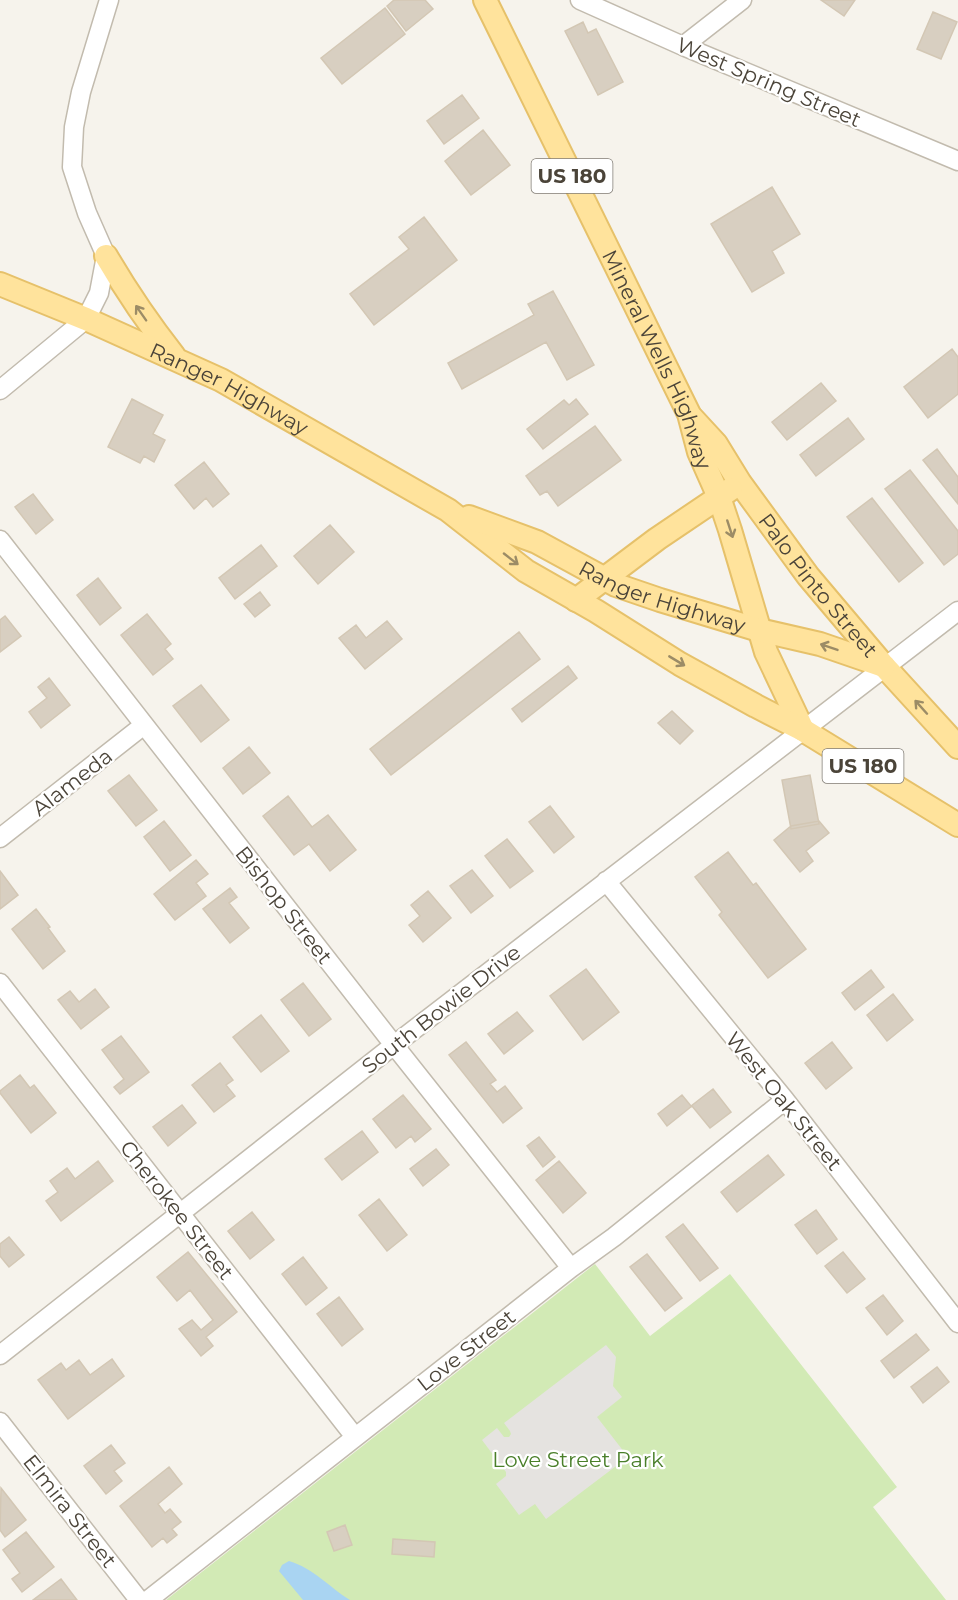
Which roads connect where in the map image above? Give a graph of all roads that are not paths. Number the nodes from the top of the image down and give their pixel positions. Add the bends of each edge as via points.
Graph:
1 (109, 0) edge
2 (485, 0) edge
3 (580, 0) edge
4 (742, 0) edge
5 (682, 46) junction
6 (958, 161) edge
7 (106, 256) junction
8 (0, 284) edge
9 (86, 320) junction
10 (177, 360) junction
11 (0, 390) edge
12 (689, 414) junction
13 (740, 483) junction
14 (719, 497) junction
15 (448, 510) junction
16 (0, 540) edge
17 (808, 576) junction
18 (604, 578) junction
19 (576, 600) junction
20 (958, 611) edge
21 (759, 630) junction
22 (884, 666) junction
23 (144, 725) junction
24 (803, 730) junction
25 (958, 747) edge
26 (923, 803) junction
27 (958, 808) edge
28 (958, 825) edge
29 (0, 838) edge
30 (606, 881) junction
31 (0, 983) edge
32 (394, 1045) junction
33 (784, 1100) junction
34 (180, 1214) junction
35 (571, 1268) junction
36 (958, 1323) edge
37 (0, 1355) edge
38 (0, 1422) edge
39 (355, 1437) junction
40 (139, 1600) edge
41 (147, 1600) edge

1 - 7 street via 81,92 72,167
2 - 12 main road, Mineral Wells Highway / US 180
3 - 5 street, West Spring Street
4 - 5 street
5 - 6 street, West Spring Street
7 - 9 street via 99,293
10 -> 7 main road via 131,299
8 - 9 main road, Ranger Highway
9 - 10 main road, Ranger Highway
9 - 11 street
10 - 15 main road, Ranger Highway via 222,380
12 - 13 main road, Palo Pinto Street / US 180 via 716,444
12 - 14 main road, Mineral Wells Highway / US 180 via 699,452
13 - 14 main road
13 - 17 main road, Palo Pinto Street / US 180
14 - 17 main road via 737,505 768,547
14 - 18 main road
14 -> 21 main road, Mineral Wells Highway / US 180
15 - 18 main road, Ranger Highway via 537,542
15 -> 19 main road, Ranger Highway via 526,571
16 - 23 street, Bishop Street
17 - 22 main road, Palo Pinto Street / US 180
18 - 19 main road
18 - 21 main road, Ranger Highway via 660,600
19 -> 24 main road, Ranger Highway via 680,664
20 - 22 street, South Bowie Drive
22 -> 21 main road, Ranger Highway via 820,644
21 - 24 main road, Mineral Wells Highway / US 180
22 - 24 street, South Bowie Drive
25 -> 22 main road, Palo Pinto Street / US 180
23 - 29 street, Alameda
23 - 32 street, Bishop Street
24 - 26 main road, US 180
24 - 30 street, South Bowie Drive
26 - 27 main road
26 - 28 main road, US 180
30 - 32 street, South Bowie Drive
30 - 33 street, West Oak Street
31 - 34 street, Cherokee Street
32 - 34 street, South Bowie Drive
32 - 35 street, Bishop Street
33 - 35 street, Love Street
33 - 36 street, West Oak Street
34 - 37 street, South Bowie Drive
34 - 39 street, Cherokee Street
35 - 39 street, Love Street
38 - 40 street, Elmira Street
39 - 41 street, Love Street

